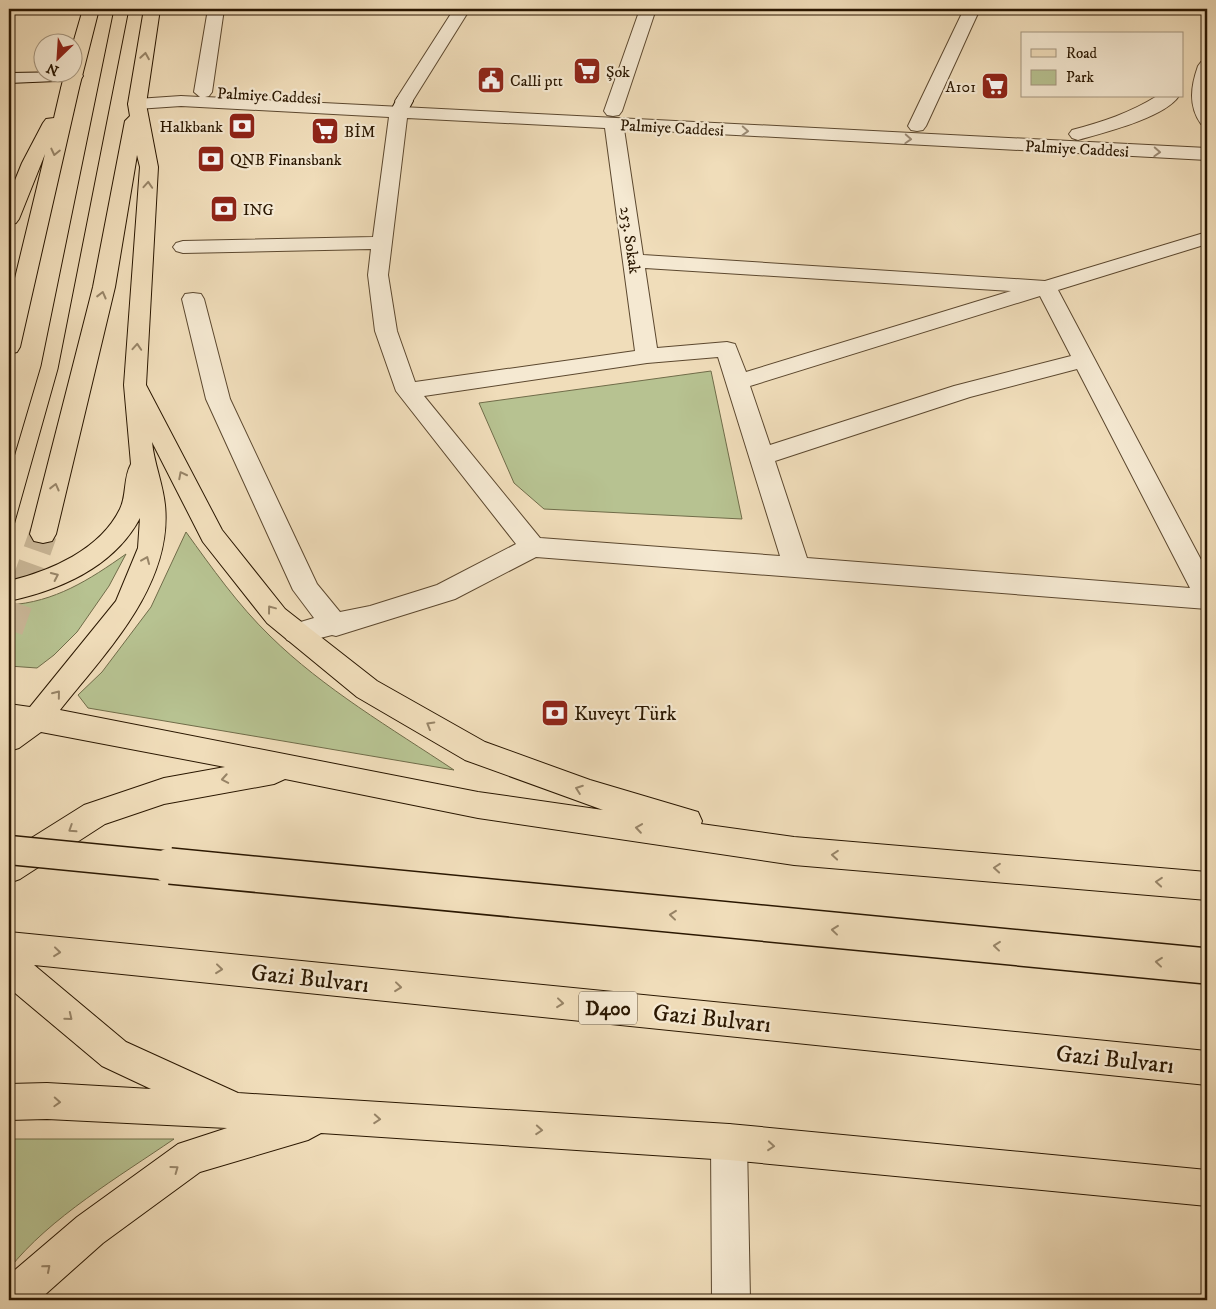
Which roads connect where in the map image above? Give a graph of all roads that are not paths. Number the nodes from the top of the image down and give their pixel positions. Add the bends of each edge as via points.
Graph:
1 (91, 9) edge
2 (152, 9) edge
3 (216, 9) edge
4 (462, 9) edge
5 (648, 9) edge
6 (972, 9) edge
7 (82, 44) edge
8 (1207, 69) edge
9 (9, 78) edge
10 (32, 79) edge
11 (72, 82) junction
12 (1184, 86) edge
13 (9, 87) edge
14 (203, 92) junction
15 (139, 97) junction
16 (1167, 98) edge
17 (402, 107) junction
18 (614, 118) junction
19 (1207, 120) edge
20 (917, 126) junction
21 (1078, 134) junction
22 (1207, 140) edge
23 (1207, 154) edge
24 (9, 219) edge
25 (1207, 238) edge
26 (383, 243) junction
27 (182, 247) dead end
28 (634, 261) junction
29 (1046, 287) junction
30 (193, 299) dead end
31 (9, 347) edge
32 (647, 356) junction
33 (1084, 360) junction
34 (737, 382) junction
35 (135, 385) junction
36 (407, 391) junction
37 (761, 457) junction
38 (142, 459) junction
39 (43, 534) tunnel mouth
40 (533, 547) junction
41 (797, 568) junction
42 (9, 591) edge
43 (1207, 597) edge
44 (336, 626) junction
45 (297, 633) junction
46 (23, 717) edge
47 (9, 739) edge
48 (290, 768) junction
49 (9, 850) edge
50 (794, 851) junction
51 (9, 869) edge
52 (1207, 886) edge
53 (9, 947) edge
54 (9, 960) edge
55 (1207, 966) edge
56 (1207, 1068) edge
57 (9, 1102) edge
58 (239, 1112) junction
59 (330, 1116) junction
60 (729, 1142) junction
61 (1207, 1188) edge
62 (10, 1300) edge
63 (732, 1300) edge

1 - 7 main road
15 -> 2 main road
3 - 14 street
4 - 17 street
5 - 18 street, 253. Sokak
6 - 20 street
8 - 12 street
8 - 19 street via 1199,88
9 - 10 street
11 - 13 street
11 - 24 main road via 31,163
11 -> 31 main road
14 - 15 street, Palmiye Caddesi
14 - 17 street, Palmiye Caddesi
15 - 17 street, Palmiye Caddesi
35 -> 15 main road via 149,167
39 -> 15 main road via 104,287
16 - 21 street via 1143,114
17 - 18 street, Palmiye Caddesi
17 - 26 street
18 - 20 street, Palmiye Caddesi
18 -> 23 street, Palmiye Caddesi
18 - 28 street, 253. Sokak
20 - 21 street, Palmiye Caddesi
21 - 22 street, Palmiye Caddesi
25 - 29 street
26 - 27 street
26 - 36 street via 378,275 386,331
28 - 29 street
28 - 32 street, 253. Sokak
29 - 33 street
29 - 34 street
30 - 44 street via 218,399 306,590
32 - 34 street via 727,349
32 - 36 street
33 - 37 street via 954,392
33 - 43 street
34 - 37 street
35 - 38 main road
45 -> 35 main road via 276,616 212,535
36 - 40 street
37 - 41 street
42 -> 38 main road via 31,586 78,566 98,553 121,528 133,507
46 -> 38 main road via 127,606 151,548 153,505
40 - 41 street
40 - 44 street via 446,592
41 - 43 street
44 - 45 street
50 -> 45 main road via 589,793 475,751 367,689
46 - 47 main road
46 - 48 main road
50 -> 48 main road via 478,805
48 -> 51 main road via 164,791 96,814
55 -> 49 main road, bridge
52 -> 50 main road
53 -> 56 main road, Gazi Bulvarı / D400
54 -> 58 main road via 27,982 114,1054
57 -> 58 main road via 47,1101
58 - 59 main road
59 -> 60 main road
62 -> 59 main road via 90,1230 191,1157
60 -> 61 main road
60 - 63 street

